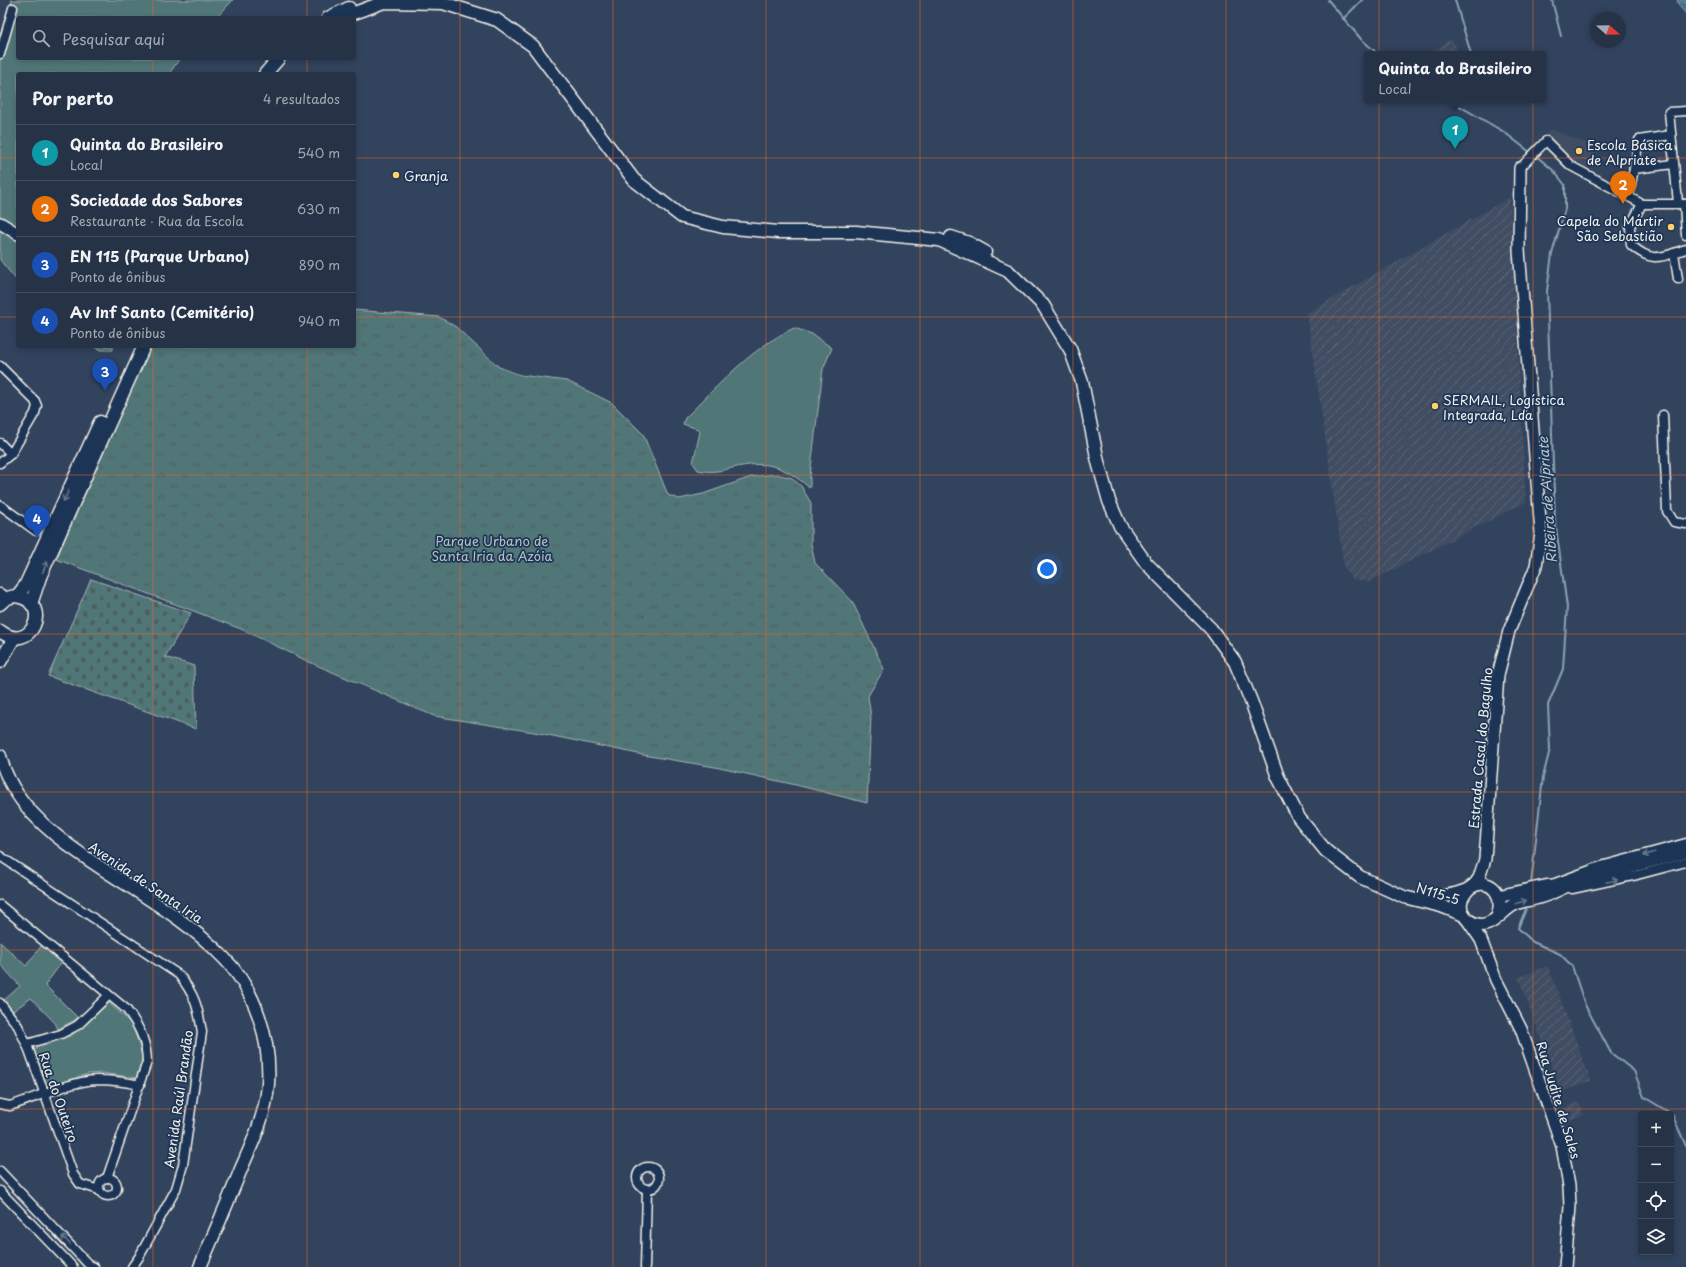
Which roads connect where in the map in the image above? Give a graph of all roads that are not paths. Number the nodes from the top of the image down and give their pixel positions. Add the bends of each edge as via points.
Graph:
1 (372, 0) edge
2 (453, 0) edge
3 (13, 8) dead end
4 (332, 16) edge
5 (346, 16) edge
6 (0, 54) edge
7 (269, 60) edge
8 (276, 60) edge
9 (260, 72) edge
10 (267, 72) edge
11 (1686, 111) edge
12 (1671, 135) junction
13 (1674, 164) junction
14 (1524, 165) joint
15 (1634, 169) junction
16 (1629, 196) junction
17 (1642, 204) junction
18 (1683, 204) edge
19 (0, 223) edge
20 (16, 233) edge
21 (1686, 235) edge
22 (1686, 249) edge
23 (1674, 253) junction
24 (1678, 279) dead end
25 (133, 348) edge
26 (143, 348) edge
27 (0, 366) edge
28 (1663, 415) dead end
29 (0, 443) edge
30 (11, 454) junction
31 (0, 464) edge
32 (0, 505) edge
33 (1686, 524) edge
34 (36, 531) dead end
35 (5, 599) edge
36 (31, 604) junction
37 (0, 631) edge
38 (14, 638) junction
39 (0, 662) edge
40 (0, 756) edge
41 (1686, 843) edge
42 (1686, 852) edge
43 (0, 856) edge
44 (1485, 859) junction
45 (1686, 862) edge
46 (1470, 888) junction
47 (1547, 890) junction
48 (1496, 892) junction
49 (1405, 894) junction
50 (0, 906) edge
51 (1466, 918) junction
52 (1494, 919) junction
53 (1486, 950) junction
54 (108, 996) junction
55 (0, 1003) edge
56 (27, 1044) junction
57 (140, 1085) junction
58 (44, 1095) junction
59 (0, 1104) edge
60 (0, 1171) edge
61 (107, 1178) junction
62 (647, 1189) dead end
63 (99, 1190) junction
64 (0, 1191) edge
65 (73, 1267) edge
66 (94, 1267) edge
67 (132, 1267) edge
68 (200, 1267) edge
69 (645, 1267) edge
70 (1565, 1267) edge

1 - 4 main road
2 - 49 main road via 492,12 512,24 546,52 637,172 668,200 716,224 772,229 850,225 932,232 969,243 1003,261 1041,295 1067,332 1086,373 1114,493 1127,524 1150,559 1216,626 1240,659 1249,677 1283,775 1304,816 1347,861
3 - 6 street
5 - 49 main road via 384,2 443,3 497,20 533,46 634,180 682,217 723,227 778,232 856,232 939,240 1008,271 1043,305 1070,349 1082,382 1109,501 1120,526 1146,563 1211,629 1235,662 1278,777 1299,818 1326,851 1344,866 1380,888
7 - 9 main road
8 - 10 main road
11 - 12 street via 1669,112
12 - 13 street
12 - 15 street via 1638,140
13 - 15 street
13 - 18 street
14 - 16 street via 1546,141 1571,166
14 - 44 street, Estrada Casal do Bagulho via 1519,250 1541,533 1536,566 1508,631 1498,675
15 - 16 street
16 - 17 street
17 - 18 street
17 - 23 street via 1630,226 1631,245 1642,255 1653,258
18 - 21 street
19 - 20 street
22 - 23 street
23 - 24 street
25 -> 35 main road via 25,586
36 -> 26 main road via 40,577
27 - 30 street via 37,406
28 - 33 street via 1667,511 1674,522
29 - 30 street
30 - 31 street
32 - 34 street
35 - 36 main road via 25,599
36 - 38 main road via 35,611 34,627 22,637
37 - 38 main road
38 - 39 main road
40 - 68 main road, Avenida de Santa Iria via 10,782 36,817 68,846 198,934 234,970 255,1006 265,1038 268,1062 264,1108
41 -> 47 street via 1601,866
42 - 47 main road
43 - 67 street, Avenida Raúl Brandão via 179,975 191,990 199,1014 202,1032 183,1165 176,1189
44 - 46 street, Estrada Casal do Bagulho via 1479,878
44 - 48 street, Estrada Casal do Bagulho via 1486,870
47 -> 45 street via 1637,876
46 - 48 main road via 1480,884
46 - 49 main road, N115-5 via 1453,896
46 - 51 main road via 1460,902
47 - 48 main road
52 -> 47 main road via 1515,904
48 - 52 main road via 1501,905
49 - 51 main road, N115-5 via 1441,906
50 - 54 street
51 - 52 main road via 1482,925
51 - 53 street, Rua Judite de Sales
52 - 53 street, Rua Judite de Sales via 1487,933
53 - 70 street, Rua Judite de Sales via 1496,980 1521,1029 1562,1146 1570,1206
54 - 56 street via 78,1025 61,1034
54 - 57 street via 132,1016 147,1049 147,1062
55 - 56 street, Rua do Outeiro via 18,1026
56 - 58 street, Rua do Outeiro
57 - 58 street via 96,1080
57 - 61 street
58 - 59 street via 10,1106
58 - 63 street, Rua do Outeiro via 73,1174 80,1184
66 -> 60 street via 88,1264
61 - 63 street via 100,1183
61 - 63 street via 115,1182 115,1193 102,1195
62 - 69 street
64 - 65 street

